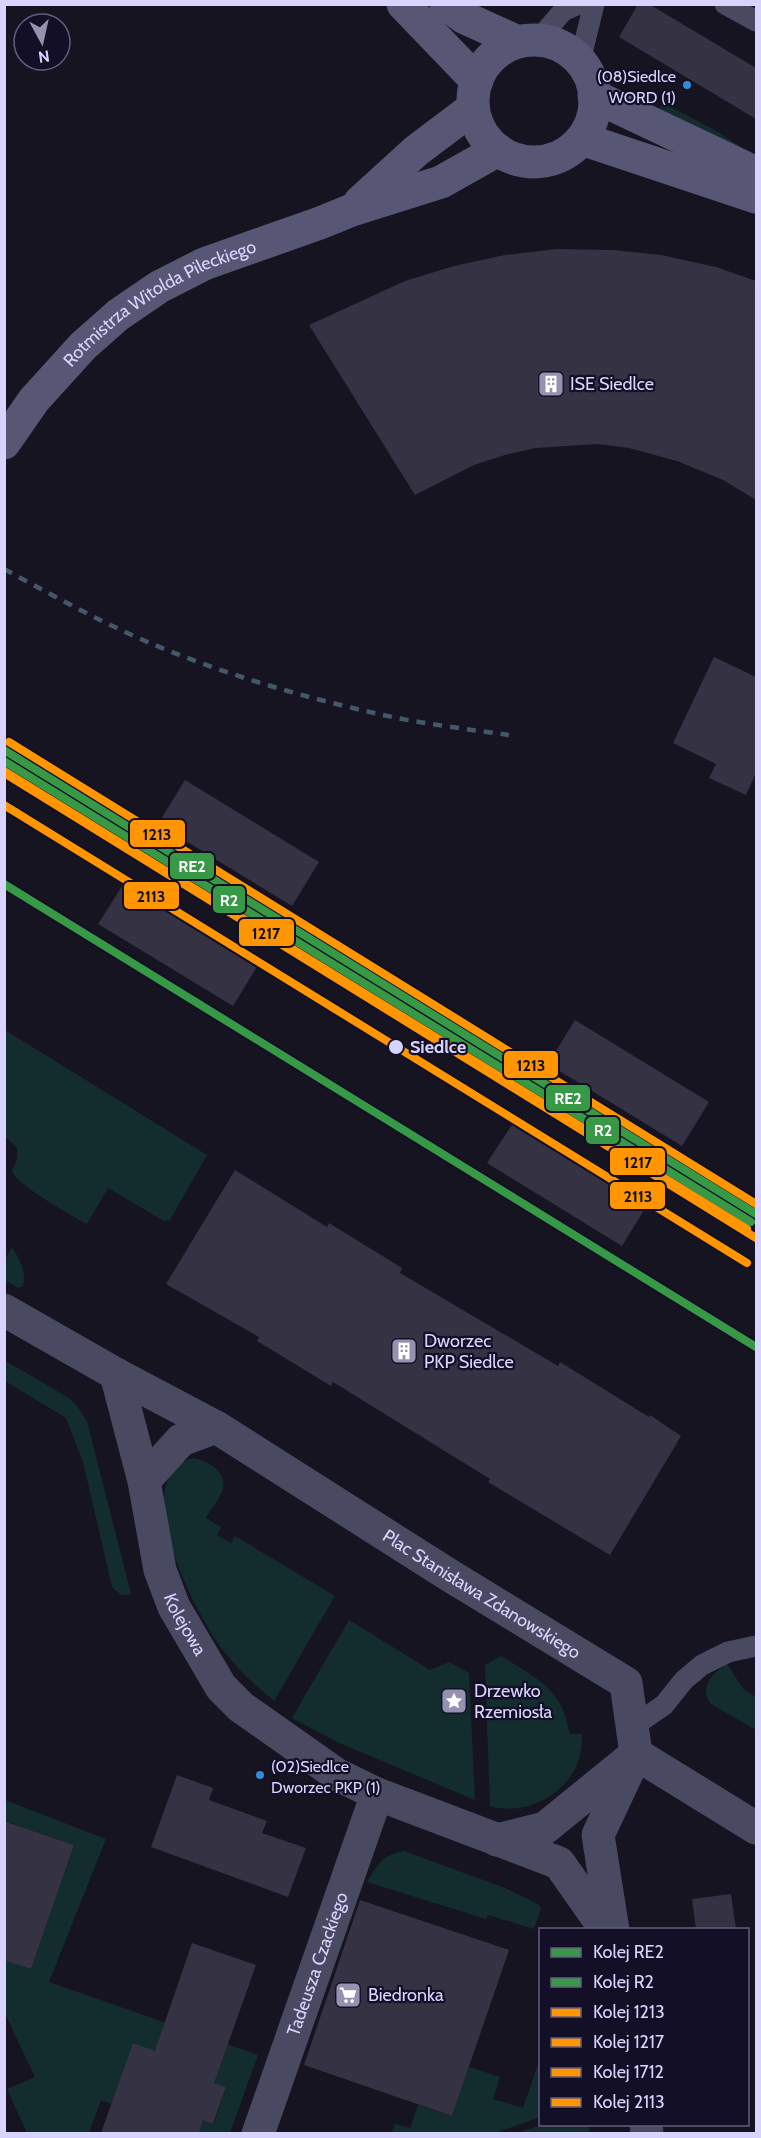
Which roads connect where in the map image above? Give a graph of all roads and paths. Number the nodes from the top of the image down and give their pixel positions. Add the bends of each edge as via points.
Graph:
1 (403, 4) edge
2 (446, 4) edge
3 (579, 4) edge
4 (594, 4) edge
5 (725, 4) edge
6 (756, 21) edge
7 (528, 40) junction
8 (580, 61) junction
9 (475, 94) junction
10 (594, 96) junction
11 (582, 139) junction
12 (498, 150) junction
13 (756, 173) edge
14 (756, 197) edge
15 (352, 210) junction
16 (4, 443) edge
17 (4, 1310) edge
18 (116, 1374) junction
19 (216, 1427) junction
20 (144, 1481) junction
21 (756, 1646) edge
22 (634, 1741) junction
23 (377, 1794) junction
24 (756, 1828) edge
25 (496, 1840) junction
26 (605, 1928) edge
27 (613, 1928) edge
28 (258, 2133) edge

1 - 9 main road
2 - 7 main road via 463,17
3 - 7 lane
4 - 8 lane
5 - 6 lane
7 - 8 main road via 564,46
7 - 9 main road via 493,56 483,68
8 - 10 main road via 589,75
9 - 12 main road via 477,124
9 - 15 main road, Rotmistrza Witolda Pileckiego
10 - 11 main road via 595,111
10 - 13 main road
11 - 12 main road via 569,152 552,160 515,159
11 - 14 main road
12 - 15 main road, Rotmistrza Witolda Pileckiego via 441,182
15 - 16 main road, Rotmistrza Witolda Pileckiego via 204,264 159,287 118,315 83,346 34,400
17 - 18 street
18 - 19 street, Plac Stanisława Zdanowskiego
18 - 20 street, Kolejowa
19 - 20 street via 181,1440
19 - 22 street, Plac Stanisława Zdanowskiego via 626,1683
20 - 23 street, Kolejowa via 160,1570 174,1607 221,1687 241,1707 336,1774
21 - 22 lane via 728,1652 702,1665 684,1680
22 - 24 street
22 - 25 street via 545,1828
22 - 27 street via 598,1835
23 - 25 street, Kolejowa
23 - 28 street, Tadeusza Czackiego
25 - 26 street, Kolejowa via 559,1863

